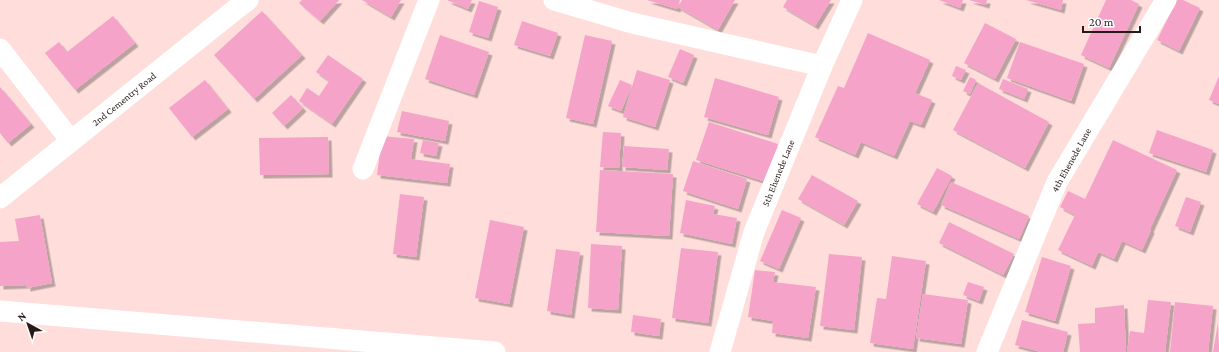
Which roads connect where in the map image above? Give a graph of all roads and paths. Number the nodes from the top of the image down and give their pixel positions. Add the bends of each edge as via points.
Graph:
1 (429, 0) edge
2 (554, 0) edge
3 (852, 0) edge
4 (1166, 0) edge
5 (238, 3) edge
6 (0, 49) edge
7 (822, 66) junction
8 (71, 141) junction
9 (363, 169) dead end
10 (0, 198) edge
11 (0, 311) edge
12 (495, 352) edge
13 (720, 352) edge
14 (987, 352) edge

1 - 9 street
2 - 7 street via 632,23
3 - 7 street, 5th Ehenede Lane
4 - 14 street, 4th Ehenede Lane via 1057,182
5 - 8 street, 2nd Cementry Road
6 - 8 street
7 - 13 street, 5th Ehenede Lane via 754,232
8 - 10 street, 2nd Cementry Road
11 - 12 street

